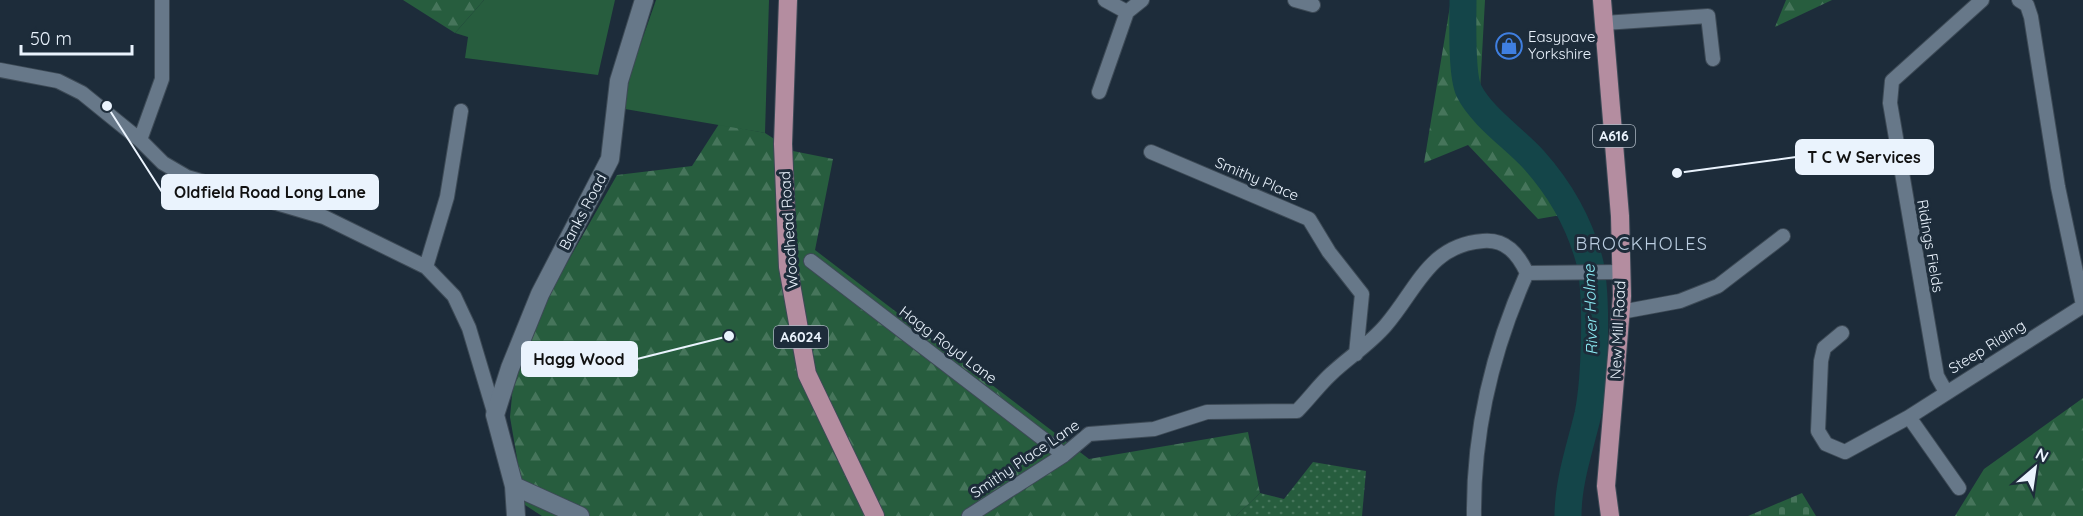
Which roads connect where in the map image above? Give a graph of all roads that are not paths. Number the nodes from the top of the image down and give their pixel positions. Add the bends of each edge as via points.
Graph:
1 (162, 0) edge
2 (644, 0) edge
3 (788, 0) edge
4 (1105, 0) edge
5 (1142, 0) edge
6 (1295, 0) edge
7 (1602, 0) edge
8 (1982, 0) edge
9 (2019, 0) edge
10 (1313, 5) dead end
11 (1127, 12) junction
12 (1604, 23) junction
13 (1713, 59) dead end
14 (0, 70) edge
15 (1099, 92) dead end
16 (460, 111) dead end
17 (140, 140) junction
18 (1151, 152) dead end
19 (1783, 237) dead end
20 (811, 261) dead end
21 (426, 267) junction
22 (1614, 272) junction
23 (1527, 273) junction
24 (2083, 305) edge
25 (1622, 312) junction
26 (1842, 333) dead end
27 (1356, 354) junction
28 (1946, 392) junction
29 (495, 415) junction
30 (1909, 417) junction
31 (1064, 455) junction
32 (514, 486) junction
33 (1959, 488) dead end
34 (516, 516) edge
35 (580, 516) edge
36 (875, 516) edge
37 (969, 516) edge
38 (1474, 516) edge
39 (1610, 516) edge

1 - 17 street via 162,79
2 - 29 street, Banks Road via 619,81 610,159 540,294
3 - 36 main road, Woodhead Road / A6024 via 783,144 788,267 807,374
4 - 11 street
5 - 11 street
6 - 10 street
7 - 12 main road, New Mill Road / A616
8 - 28 street, Ridings Fields via 1892,81 1890,103 1915,258 1937,376
9 - 24 street via 2027,5 2031,17 2058,187
11 - 15 street
12 - 13 street via 1708,16
12 - 22 main road, New Mill Road / A616 via 1620,216
14 - 17 street via 58,81 82,93
16 - 21 street via 447,197
17 - 21 street via 163,163 187,177 324,218
18 - 27 street, Smithy Place via 1309,219 1362,294
19 - 25 street via 1718,286 1680,301
20 - 31 street, Hagg Royd Lane
21 - 29 street via 459,306
22 - 23 street
22 - 25 main road, New Mill Road / A616
23 - 27 street, Smithy Place Lane via 1520,257 1506,245 1468,242 1449,249 1431,265 1387,325
23 - 38 street via 1500,338 1488,381 1478,440
24 - 28 street, Steep Riding
25 - 39 main road, New Mill Road / A616 via 1606,486
26 - 30 street, Steep Riding via 1824,348 1821,361 1818,431 1826,444 1845,452
27 - 31 street, Smithy Place Lane via 1297,411 1207,411 1154,429 1089,434
28 - 30 street, Steep Riding
29 - 32 street
30 - 33 street
31 - 37 street, Smithy Place Lane
32 - 34 street
32 - 35 street

